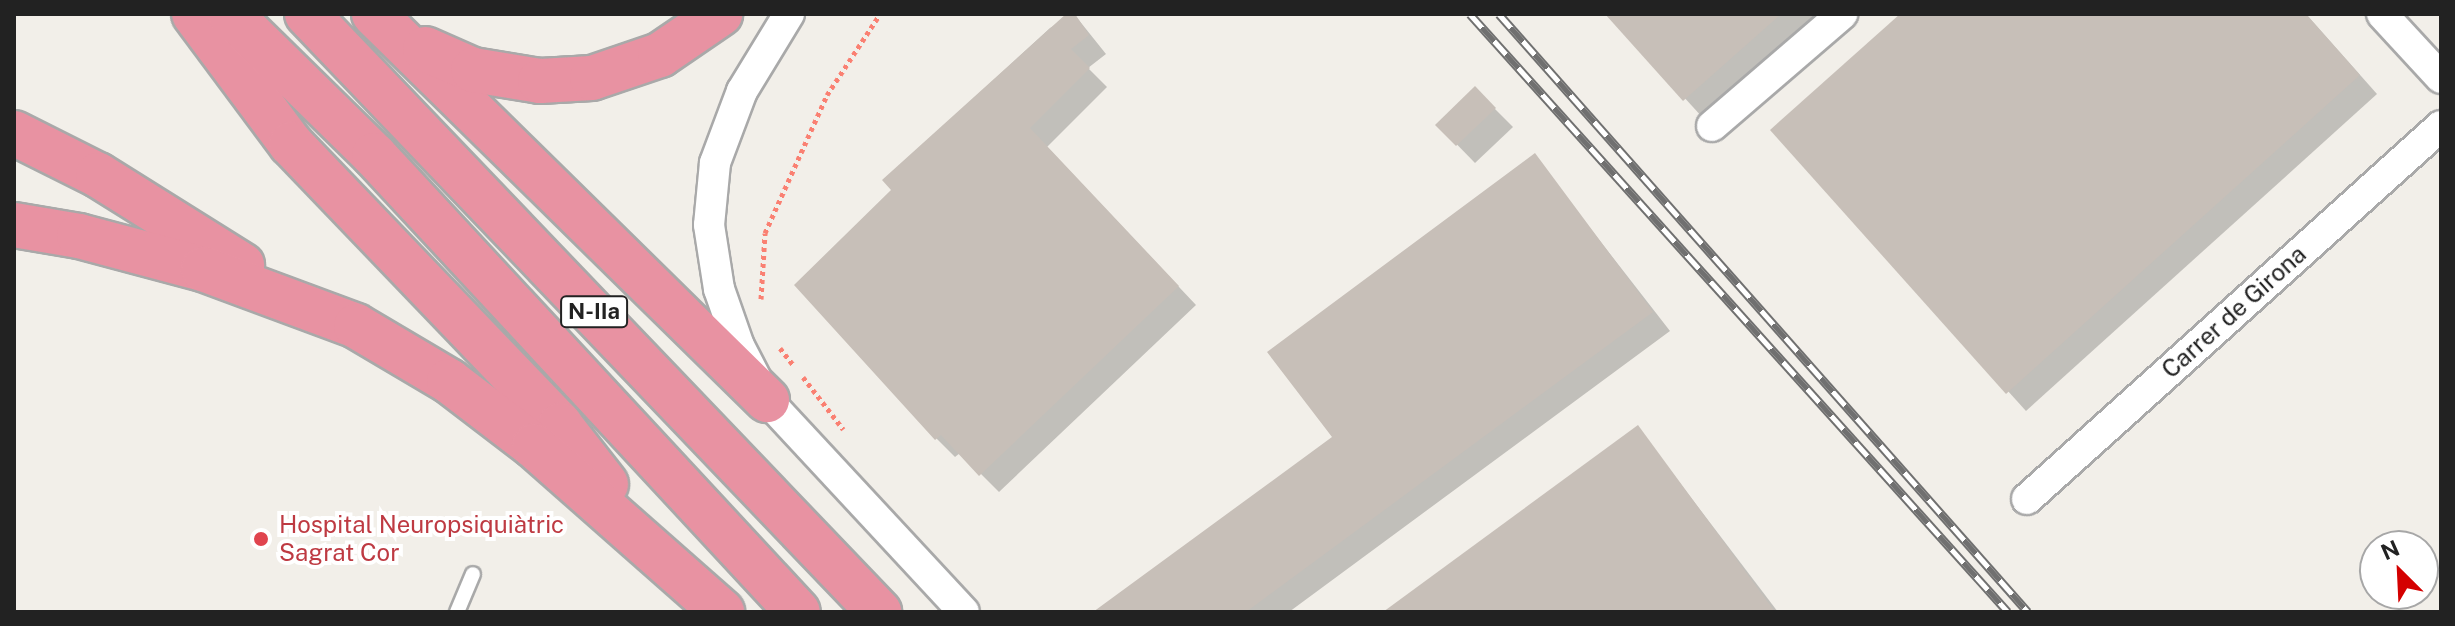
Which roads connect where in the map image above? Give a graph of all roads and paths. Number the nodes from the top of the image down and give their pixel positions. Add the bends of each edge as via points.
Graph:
1 (194, 14) edge
2 (230, 14) edge
3 (307, 14) edge
4 (720, 14) edge
5 (789, 14) edge
6 (880, 14) edge
7 (1842, 14) edge
8 (2382, 14) edge
9 (387, 27) edge
10 (2441, 78) edge
11 (1712, 126) dead end
12 (2441, 126) edge
13 (14, 133) edge
14 (14, 225) edge
15 (761, 297) dead end
16 (319, 312) junction
17 (767, 400) junction
18 (2027, 499) dead end
19 (674, 571) junction
20 (473, 574) dead end
21 (457, 612) edge
22 (722, 612) edge
23 (798, 612) edge
24 (879, 612) edge
25 (964, 612) edge

1 - 19 highway via 291,144 560,425
2 - 23 highway, N-IIa via 374,155
3 - 24 highway, N-IIa
4 - 9 highway via 660,55 592,78 540,81 473,70
5 - 17 street via 736,105 715,163 709,225 719,289 739,346
6 - 15 path via 827,95 765,233
7 - 11 street
8 - 10 street
9 - 17 highway
12 - 18 street, Carrer de Girona
13 - 16 highway via 98,175
14 - 16 highway via 79,236 203,269
16 - 19 highway via 356,326 449,381 534,446
17 - 25 street
19 - 22 highway
20 - 21 lane

